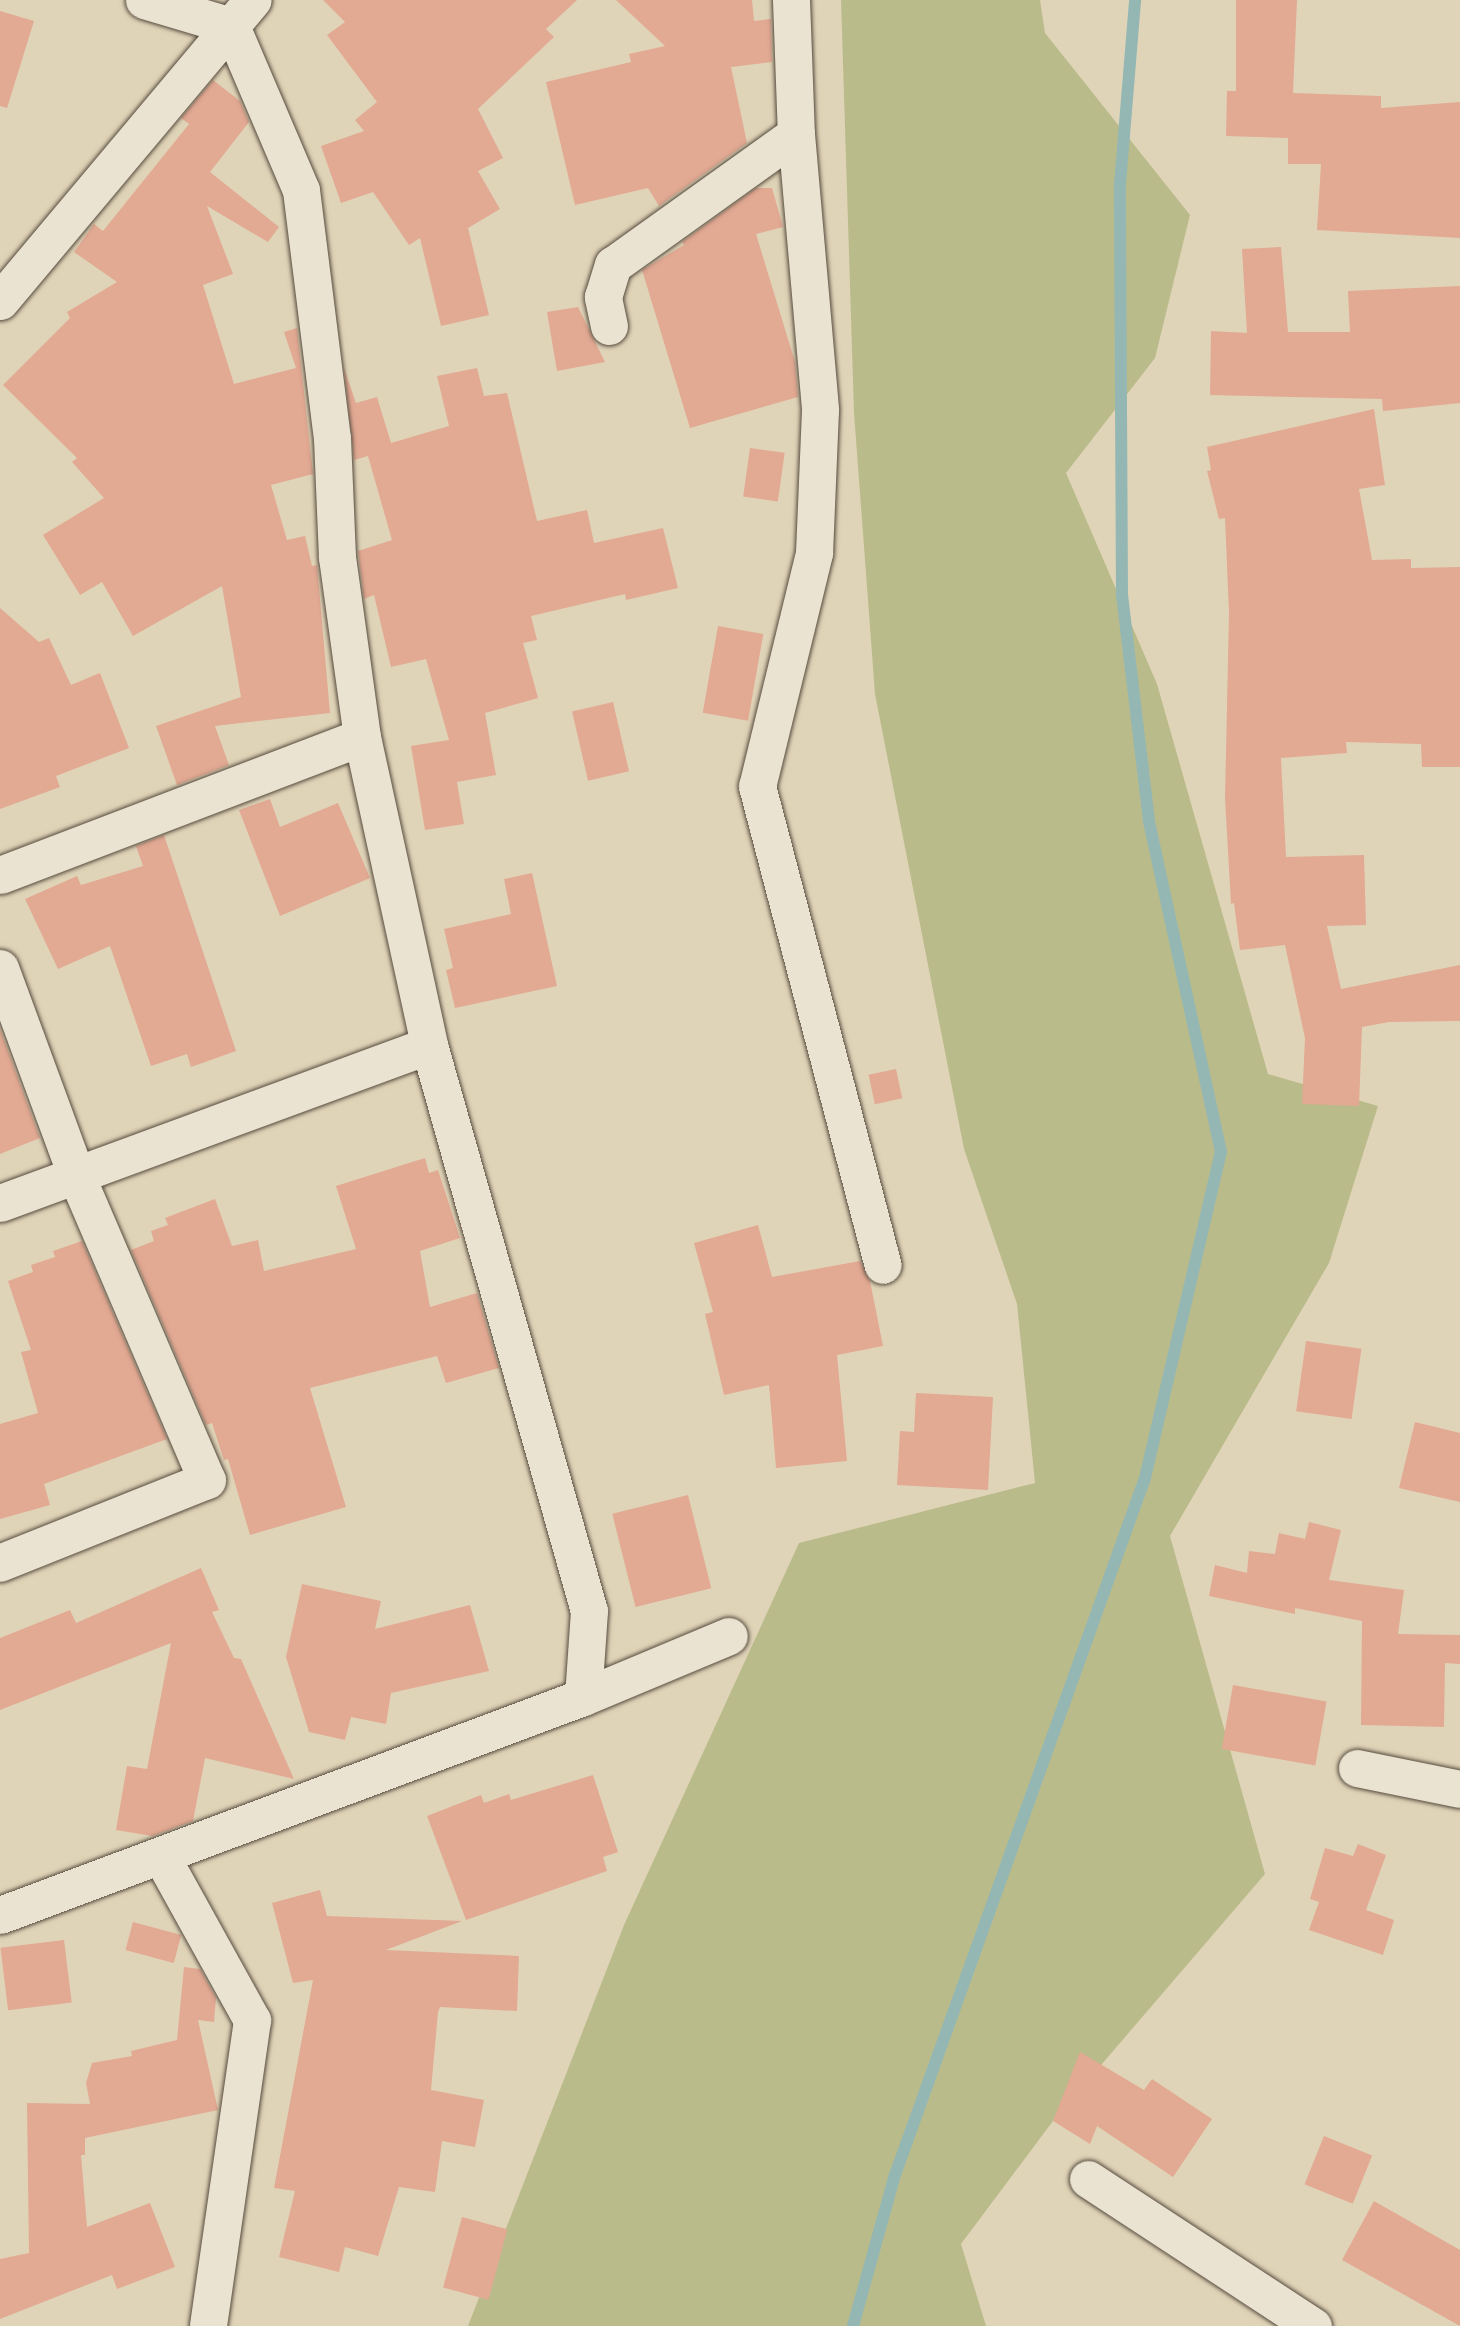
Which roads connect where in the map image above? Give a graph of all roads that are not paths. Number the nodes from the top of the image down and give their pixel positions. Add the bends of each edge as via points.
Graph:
1 (144, 0) edge
2 (790, 0) edge
3 (242, 13) edge
4 (796, 134) junction
5 (0, 301) edge
6 (609, 326) dead end
7 (362, 737) junction
8 (0, 875) edge
9 (0, 968) edge
10 (429, 1045) junction
11 (76, 1175) junction
12 (0, 1203) edge
13 (883, 1265) dead end
14 (0, 1563) edge
15 (729, 1636) dead end
16 (583, 1696) junction
17 (1357, 1768) dead end
18 (1460, 1789) edge
19 (161, 1856) junction
20 (0, 1915) edge
21 (1088, 2179) dead end
22 (208, 2326) edge
23 (1313, 2326) edge

1 - 3 street
2 - 4 street
3 - 5 street
3 - 7 street via 301,190 332,438 337,557
4 - 6 street via 613,265 603,298
4 - 13 street via 820,410 814,553 757,786
7 - 8 street
7 - 10 street
9 - 11 street
10 - 11 street
10 - 16 street via 589,1611
11 - 12 street
11 - 14 street via 206,1480
15 - 16 street
16 - 19 street
17 - 18 street
19 - 20 street
19 - 22 street via 252,2020
21 - 23 street

